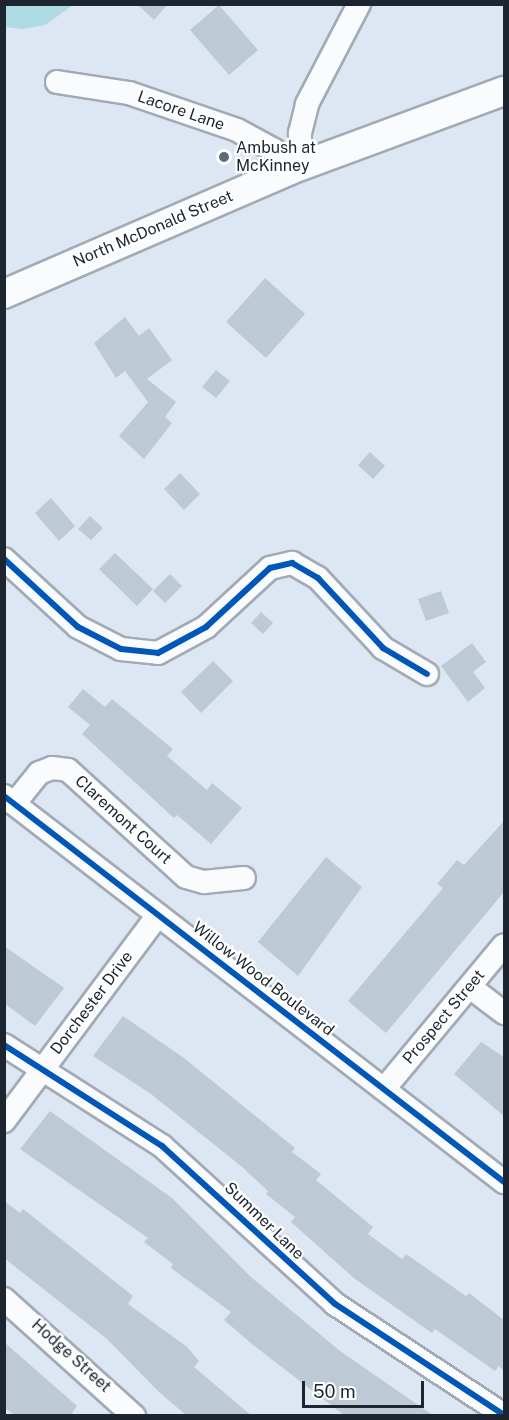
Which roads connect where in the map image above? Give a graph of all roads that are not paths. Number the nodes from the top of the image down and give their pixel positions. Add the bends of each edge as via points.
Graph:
1 (358, 4) edge
2 (57, 82) dead end
3 (504, 91) edge
4 (296, 168) junction
5 (4, 294) edge
6 (4, 559) edge
7 (427, 674) dead end
8 (9, 800) edge
9 (244, 878) dead end
10 (158, 915) junction
11 (504, 945) edge
12 (470, 987) junction
13 (504, 1013) edge
14 (4, 1045) edge
15 (42, 1069) junction
16 (384, 1089) junction
17 (4, 1121) edge
18 (504, 1182) edge
19 (4, 1299) edge
20 (504, 1415) edge
21 (134, 1416) edge

1 - 4 street via 307,104
2 - 4 street, Lacore Lane via 129,93 237,130 274,150
3 - 4 main road, North McDonald Street
4 - 5 main road, North McDonald Street
6 - 7 street via 78,627 121,649 159,653 206,627 270,568 292,563 318,578 383,648
8 - 9 street, Claremont Court via 39,773 52,768 68,770 186,877 204,882
8 - 10 street, Willow Wood Boulevard
10 - 15 street, Dorchester Drive
10 - 16 street, Willow Wood Boulevard
11 - 12 street, Prospect Street
12 - 13 street
12 - 16 street, Prospect Street
14 - 15 street, Summer Lane
15 - 17 street, Dorchester Drive
15 - 20 street, Summer Lane via 179,1159 304,1279 362,1326
16 - 18 street, Willow Wood Boulevard
19 - 21 street, Hodge Street

